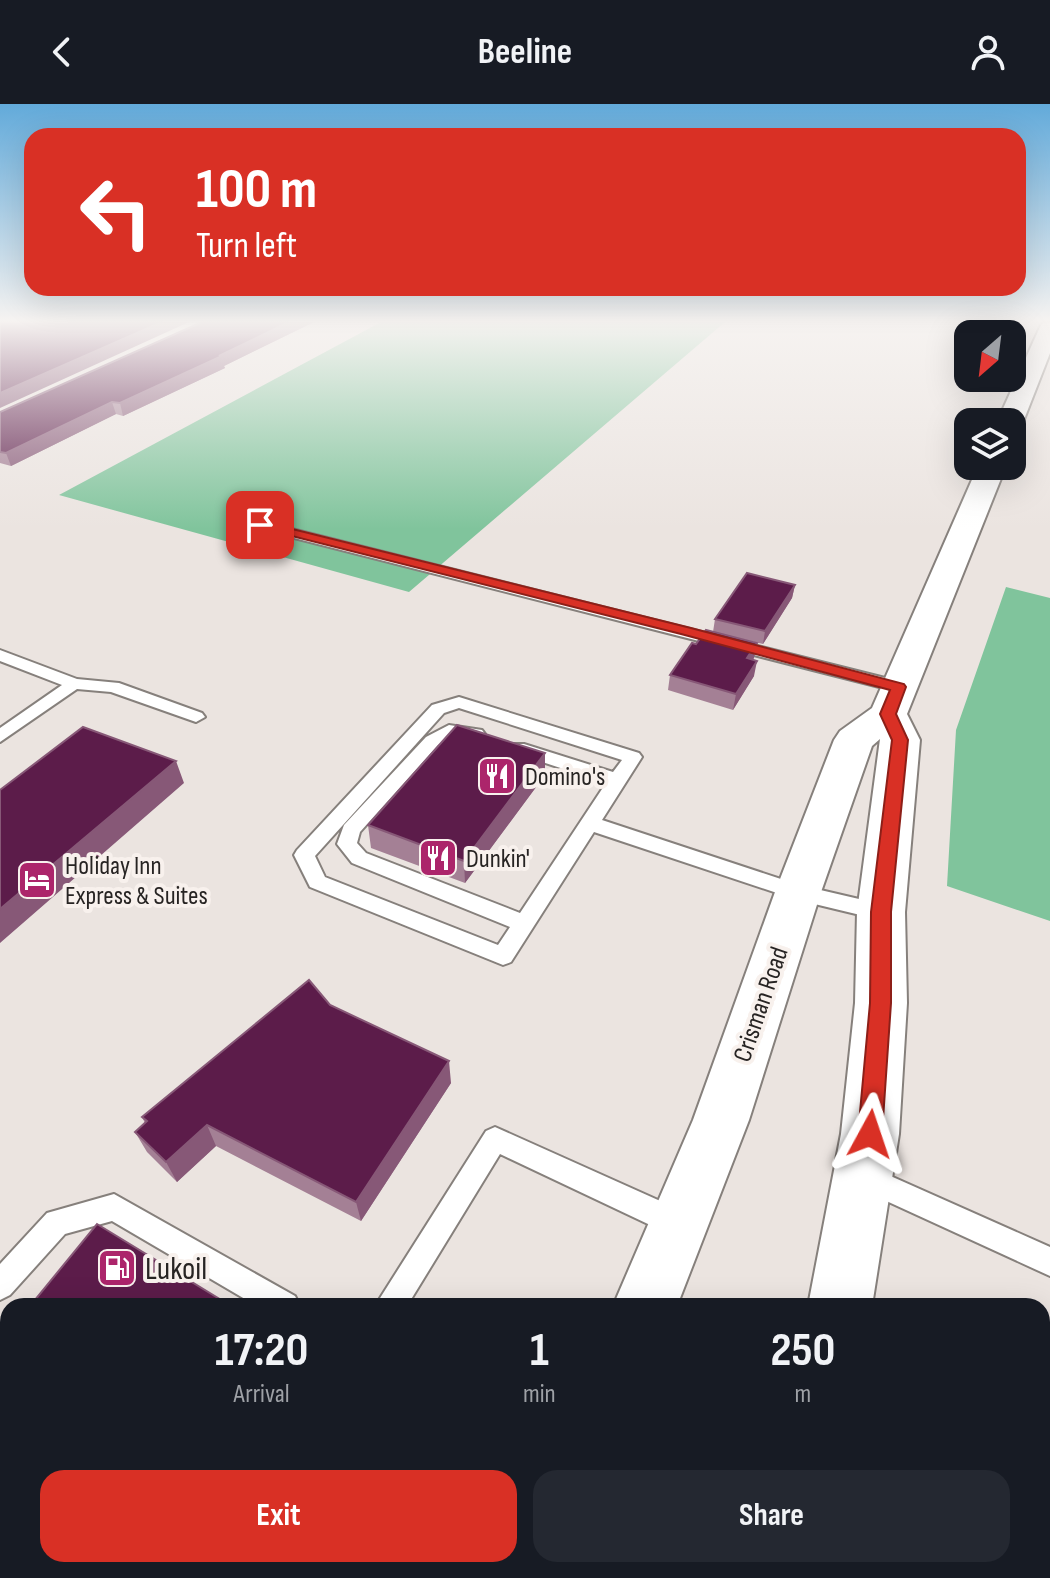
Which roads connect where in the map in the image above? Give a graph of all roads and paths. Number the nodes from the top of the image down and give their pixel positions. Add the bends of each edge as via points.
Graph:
1 (986, 480) edge
2 (260, 525) dead end
3 (0, 655) edge
4 (74, 684) junction
5 (893, 700) junction
6 (196, 717) dead end
7 (0, 736) edge
8 (617, 780) junction
9 (591, 824) junction
10 (798, 892) junction
11 (881, 912) junction
12 (525, 924) junction
13 (862, 1177) junction
14 (680, 1225) junction
15 (1050, 1262) edge
16 (0, 1285) edge
17 (271, 1298) edge
18 (395, 1298) edge
19 (648, 1298) edge
20 (841, 1298) edge

1 - 5 main road, Crisman Road
2 - 5 lane via 686,631
3 - 4 lane
4 - 6 lane via 113,687
4 - 7 lane
5 - 10 main road, Crisman Road via 854,740
5 - 11 main road via 900,740
8 - 9 lane
8 - 12 lane via 472,733 449,731 432,741 351,830 347,844 359,858
8 - 12 lane via 633,757 459,702 438,709 304,855 317,882 503,956
9 - 10 lane
9 - 12 lane
10 - 11 lane
10 - 14 main road, Crisman Road
11 - 13 main road via 881,1003
13 - 15 lane
13 - 20 main road
14 - 18 lane via 495,1139
14 - 19 main road, Crisman Road
16 - 17 lane via 57,1223 114,1207

